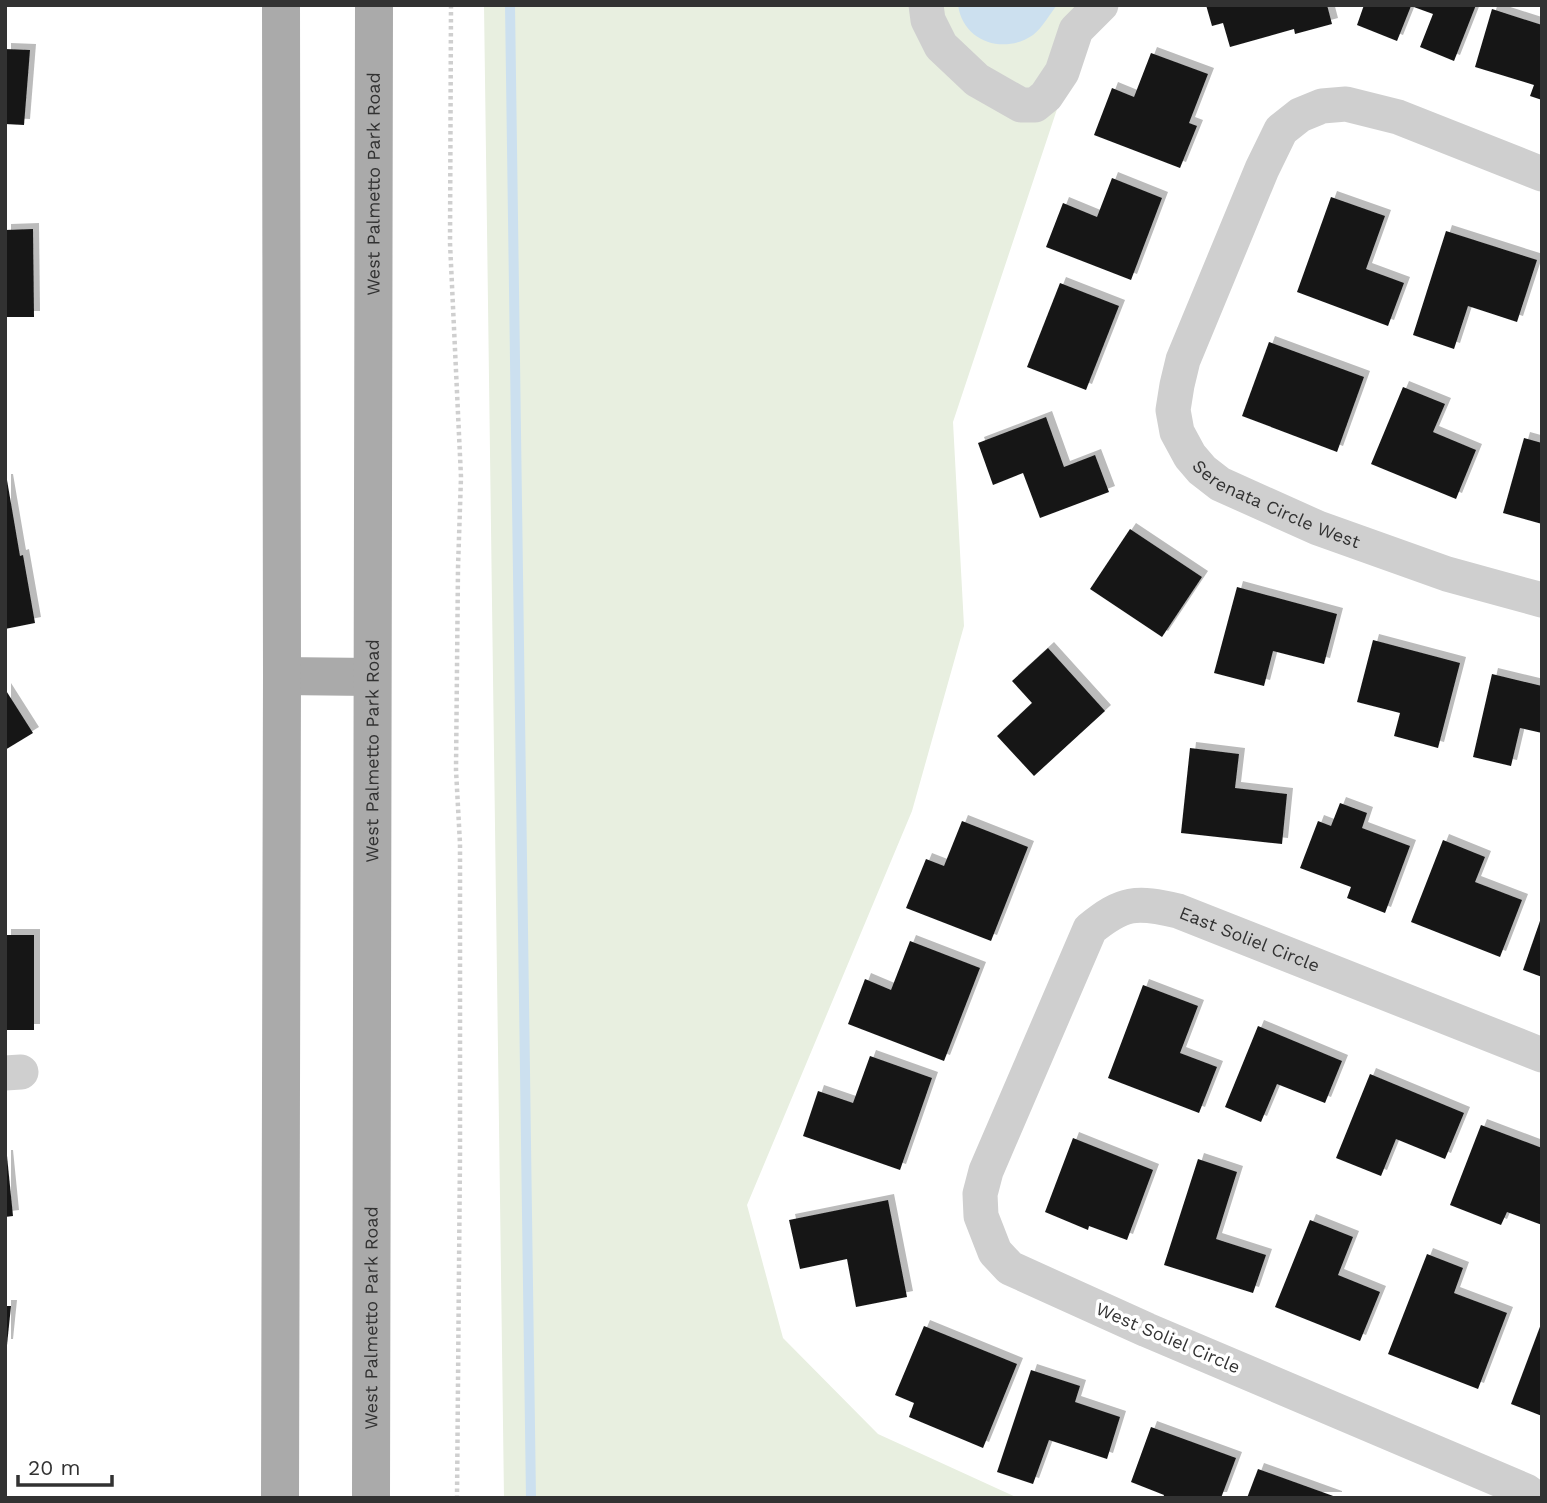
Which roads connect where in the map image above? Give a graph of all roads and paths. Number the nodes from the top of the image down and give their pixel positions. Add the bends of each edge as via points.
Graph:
1 (281, 5) edge
2 (374, 5) edge
3 (451, 5) edge
4 (926, 5) edge
5 (1101, 5) edge
6 (1542, 174) edge
7 (1542, 600) edge
8 (282, 676) junction
9 (371, 677) junction
10 (1542, 1055) edge
11 (1034, 1057) joint
12 (280, 1498) edge
13 (371, 1498) edge
14 (457, 1498) edge
15 (1536, 1498) edge

1 - 8 main road
2 - 9 main road, West Palmetto Park Road
3 - 14 path via 450,243 461,477 456,770 460,844
4 - 5 street via 941,46 977,80 1021,105 1035,105 1062,72 1076,30
6 - 7 street, Serenata Circle West via 1398,117 1346,104 1322,106 1300,115 1281,130 1262,169 1183,360 1173,410 1177,432 1190,456 1220,484 1318,528 1447,574
8 - 9 main road
8 - 12 main road
9 - 13 main road, West Palmetto Park Road
10 - 11 street, East Soliel Circle via 1178,911 1131,905 1108,914 1090,929
11 - 15 street, West Soliel Circle via 980,1194 981,1216 995,1252 1010,1268

